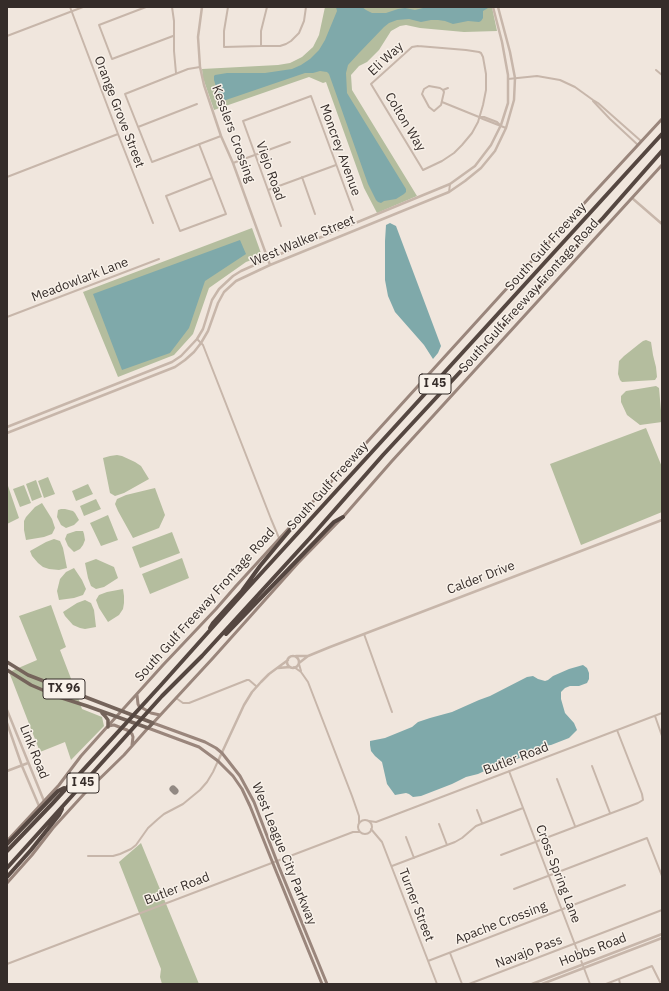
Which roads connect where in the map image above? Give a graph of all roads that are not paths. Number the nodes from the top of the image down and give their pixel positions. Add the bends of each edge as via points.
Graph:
1 (70, 7) edge
2 (83, 7) edge
3 (146, 7) edge
4 (172, 7) edge
5 (202, 7) edge
6 (228, 7) edge
7 (267, 7) edge
8 (306, 7) edge
9 (493, 7) edge
10 (498, 7) edge
11 (71, 11) junction
12 (7, 36) edge
13 (173, 36) junction
14 (261, 46) junction
15 (200, 67) junction
16 (656, 70) dead end
17 (176, 73) junction
18 (662, 75) edge
19 (515, 78) junction
20 (508, 79) junction
21 (371, 84) joint
22 (448, 88) dead end
23 (443, 90) junction
24 (311, 96) joint
25 (593, 100) junction
26 (442, 102) junction
27 (197, 104) dead end
28 (434, 110) junction
29 (434, 114) dead end
30 (480, 117) junction
31 (662, 119) edge
32 (501, 125) junction
33 (138, 127) junction
34 (506, 128) junction
35 (118, 134) junction
36 (662, 134) edge
37 (221, 136) junction
38 (642, 141) junction
39 (290, 142) dead end
40 (199, 144) junction
41 (638, 145) junction
42 (662, 151) edge
43 (255, 155) junction
44 (233, 163) junction
45 (336, 165) junction
46 (662, 165) edge
47 (7, 177) edge
48 (302, 177) junction
49 (212, 178) junction
50 (450, 184) junction
51 (268, 190) junction
52 (449, 192) junction
53 (632, 198) junction
54 (353, 210) dead end
55 (315, 214) dead end
56 (153, 223) dead end
57 (662, 224) edge
58 (281, 226) dead end
59 (334, 232) junction
60 (337, 237) junction
61 (160, 259) dead end
62 (268, 259) junction
63 (270, 265) junction
64 (7, 317) edge
65 (196, 339) junction
66 (201, 343) junction
67 (7, 427) edge
68 (7, 433) edge
69 (309, 507) junction
70 (343, 517) junction
71 (662, 520) edge
72 (279, 538) junction
73 (207, 634) junction
74 (364, 634) junction
75 (296, 656) junction
76 (308, 656) junction
77 (288, 660) junction
78 (7, 662) edge
79 (299, 663) junction
80 (190, 667) junction
81 (292, 667) junction
82 (278, 668) junction
83 (8, 671) edge
84 (301, 672) junction
85 (256, 686) junction
86 (137, 695) junction
87 (176, 698) junction
88 (7, 710) edge
89 (100, 711) junction
90 (122, 711) junction
91 (392, 712) dead end
92 (662, 713) edge
93 (160, 715) junction
94 (654, 716) junction
95 (116, 718) junction
96 (7, 723) edge
97 (153, 723) junction
98 (108, 727) junction
99 (148, 728) junction
100 (14, 729) junction
101 (617, 730) junction
102 (10, 731) junction
103 (662, 736) edge
104 (131, 747) junction
105 (222, 753) junction
106 (218, 760) junction
107 (28, 763) junction
108 (22, 766) junction
109 (592, 766) dead end
110 (7, 771) edge
111 (509, 771) junction
112 (557, 779) dead end
113 (68, 786) junction
114 (44, 801) junction
115 (67, 801) junction
116 (38, 806) junction
117 (523, 808) junction
118 (477, 810) dead end
119 (610, 814) junction
120 (359, 816) junction
121 (364, 820) junction
122 (368, 821) junction
123 (376, 822) junction
124 (439, 824) dead end
125 (482, 824) junction
126 (358, 825) junction
127 (575, 827) junction
128 (371, 828) junction
129 (353, 832) junction
130 (360, 832) junction
131 (368, 833) junction
132 (375, 834) junction
133 (406, 837) dead end
134 (7, 842) edge
135 (536, 842) junction
136 (447, 845) junction
137 (7, 851) edge
138 (501, 855) dead end
139 (88, 856) dead end
140 (414, 858) junction
141 (276, 860) junction
142 (272, 862) junction
143 (392, 866) junction
144 (7, 868) edge
145 (661, 871) edge
146 (549, 876) junction
147 (662, 876) edge
148 (7, 877) edge
149 (7, 883) edge
150 (626, 885) dead end
151 (514, 889) dead end
152 (562, 910) junction
153 (662, 910) edge
154 (297, 911) junction
155 (292, 913) junction
156 (662, 934) edge
157 (662, 938) edge
158 (575, 944) junction
159 (309, 952) junction
160 (314, 952) junction
161 (450, 953) junction
162 (428, 961) junction
163 (7, 964) edge
164 (583, 966) junction
165 (619, 979) junction
166 (322, 984) edge
167 (327, 984) edge
168 (437, 984) edge
169 (462, 984) edge
170 (469, 984) edge
171 (532, 984) edge
172 (542, 984) edge
173 (590, 984) edge
174 (606, 984) edge
175 (620, 984) edge
176 (661, 984) edge

1 - 11 street, Orange Grove Street
2 - 11 street
3 - 13 street via 99,25 112,59
4 - 13 street
5 - 15 street, Kesslers Crossing via 198,37
6 - 14 street via 224,47
7 - 14 street via 261,31
8 - 14 street via 302,27 296,38 280,46
9 - 20 street, West Walker Street
10 - 19 street, West Walker Street
11 - 12 street
11 - 35 street, Orange Grove Street
13 - 17 street
15 - 17 street
15 - 37 street, Kesslers Crossing
16 - 18 street
17 - 33 street via 125,94
19 - 20 street
19 - 25 street via 537,76 560,80
19 - 34 street, West Walker Street via 514,100
20 - 32 street, West Walker Street via 508,103
21 - 30 street, Colton Way via 423,170 454,153 474,130
21 - 30 street, Eli Way via 412,47 466,50 480,54 485,67 486,86
22 - 23 street
23 - 26 street
23 - 28 street via 428,86 422,91 427,105
24 - 43 street, Viejo Road via 243,121
24 - 45 street, Moncrey Avenue
25 - 38 street
25 - 41 street
26 - 28 street
26 - 30 street
27 - 33 street
28 - 29 street
30 - 32 street
31 - 38 main road, South Gulf Freeway Frontage Road
32 - 34 street
32 - 50 street, West Walker Street via 491,145 475,166
33 - 40 street via 152,162
34 - 52 street, West Walker Street via 496,151 481,168
35 - 47 street
35 - 56 street, Orange Grove Street
36 - 73 highway, South Gulf Freeway / I 45
37 - 40 street
37 - 44 street, Kesslers Crossing
38 - 41 main road, South Gulf Freeway Frontage Road
39 - 43 street
40 - 49 street
41 - 69 main road, South Gulf Freeway Frontage Road
42 - 80 highway, South Gulf Freeway / I 45
43 - 44 street
43 - 51 street, Viejo Road
44 - 62 street, Kesslers Crossing
45 - 48 street
45 - 54 street, Moncrey Avenue
46 - 53 main road, South Gulf Freeway Frontage Road
48 - 51 street
48 - 55 street
49 - 49 street via 166,196 180,232 226,214
50 - 52 street
50 - 59 street, West Walker Street
51 - 58 street, Viejo Road
52 - 60 street, West Walker Street
53 - 57 street
53 - 70 main road, South Gulf Freeway Frontage Road
59 - 60 street
59 - 62 street, West Walker Street
60 - 63 street, West Walker Street
61 - 64 street, Meadowlark Lane
62 - 63 street, Kesslers Crossing
62 - 65 street, West Walker Street via 241,271 219,289
63 - 66 street, West Walker Street via 236,281 224,292
65 - 66 street
65 - 67 street, West Walker Street via 181,356 165,366
66 - 68 street, West Walker Street via 185,360 171,369
66 - 72 street
69 - 72 main road, South Gulf Freeway Frontage Road
69 - 73 highway via 213,623
70 - 80 highway via 334,522 210,651
70 - 87 main road, South Gulf Freeway Frontage Road
71 - 74 street, Calder Drive
72 - 86 main road, South Gulf Freeway Frontage Road
73 - 113 highway, South Gulf Freeway / I 45
74 - 76 street, Calder Drive
74 - 91 street
75 - 76 street, Calder Drive
75 - 77 street via 290,656
75 - 79 street
76 - 79 street, Calder Drive
77 - 81 street
77 - 82 street
78 - 90 main road, West League City Parkway / TX 96 via 28,675
79 - 81 street
79 - 84 street
80 - 115 highway, South Gulf Freeway / I 45
81 - 82 street
81 - 84 street
82 - 85 street
83 - 89 main road, West League City Parkway / TX 96 via 31,685
84 - 120 street via 308,682
85 - 87 street via 246,680 189,703 183,703
85 - 105 street via 244,705
86 - 90 main road, South Gulf Freeway Frontage Road
86 - 93 main road via 139,706
87 - 93 main road, South Gulf Freeway Frontage Road
88 - 100 street, Link Road
89 - 95 main road, West League City Parkway / TX 96
89 - 98 main road via 108,720
90 - 95 main road, South Gulf Freeway Frontage Road
90 - 97 main road, West League City Parkway / TX 96
92 - 94 street, Butler Road
93 - 97 main road, South Gulf Freeway Frontage Road
94 - 101 street, Butler Road
94 - 103 street
95 - 98 main road, South Gulf Freeway Frontage Road
95 - 99 main road, West League City Parkway / TX 96
96 - 102 street, Link Road
97 - 99 main road, South Gulf Freeway Frontage Road
97 - 105 main road, West League City Parkway via 205,742
98 - 104 main road via 114,725 132,734
98 - 114 main road, South Gulf Freeway Frontage Road via 80,756
99 - 104 main road, South Gulf Freeway Frontage Road
99 - 106 main road, West League City Parkway via 199,747
100 - 102 street
100 - 107 street, Link Road
101 - 111 street, Butler Road
101 - 119 street via 643,800
102 - 108 street, Link Road
104 - 149 main road, South Gulf Freeway Frontage Road via 53,828
105 - 106 street
105 - 141 main road, West League City Parkway via 249,791
106 - 139 street via 200,790 158,819 131,849 113,856
106 - 142 main road, West League City Parkway via 242,789
107 - 108 street
107 - 114 street, Link Road
108 - 110 street
108 - 116 street, Link Road
109 - 119 street
111 - 117 street, Cross Spring Lane
111 - 123 street, Butler Road
112 - 127 street
113 - 134 highway via 58,791
113 - 137 highway, South Gulf Freeway / I 45
114 - 116 main road, South Gulf Freeway Frontage Road
115 - 144 highway, South Gulf Freeway / I 45
115 - 148 highway via 59,815
116 - 134 main road, South Gulf Freeway Frontage Road
117 - 125 street
117 - 135 street, Cross Spring Lane
118 - 125 street
119 - 127 street
120 - 121 street
120 - 126 street
121 - 122 street
121 - 126 street
122 - 123 street, Butler Road
122 - 128 street
123 - 128 street
124 - 136 street
125 - 136 street
126 - 129 street
126 - 130 street
127 - 135 street
128 - 131 street
128 - 132 street, Turner Street
129 - 130 street, Butler Road
129 - 141 street, Butler Road
130 - 131 street
131 - 132 street
132 - 143 street, Turner Street via 382,842
133 - 140 street
135 - 138 street
135 - 146 street, Cross Spring Lane
136 - 140 street
140 - 143 street
141 - 142 street, Butler Road
141 - 154 main road, West League City Parkway
142 - 155 main road, West League City Parkway
142 - 163 street, Butler Road
143 - 162 street, Turner Street
145 - 146 street via 647,838
145 - 147 street
146 - 151 street
146 - 152 street, Cross Spring Lane
150 - 152 street, Apache Crossing
152 - 158 street, Cross Spring Lane
152 - 161 street, Apache Crossing
153 - 158 street, Navajo Pass
154 - 155 main road
154 - 160 main road, West League City Parkway
155 - 159 main road, West League City Parkway
156 - 164 street, Hobbs Road
157 - 164 street, Hobbs Road
158 - 164 street, Cross Spring Lane
158 - 170 street, Navajo Pass
159 - 160 main road
159 - 166 main road, West League City Parkway
160 - 167 main road, West League City Parkway
161 - 162 street, Apache Crossing
161 - 169 street
162 - 168 street, Turner Street
164 - 171 street, Hobbs Road
164 - 172 street, Hobbs Road
164 - 173 street, Cross Spring Lane
165 - 174 street
165 - 175 street
165 - 176 street via 652,966

